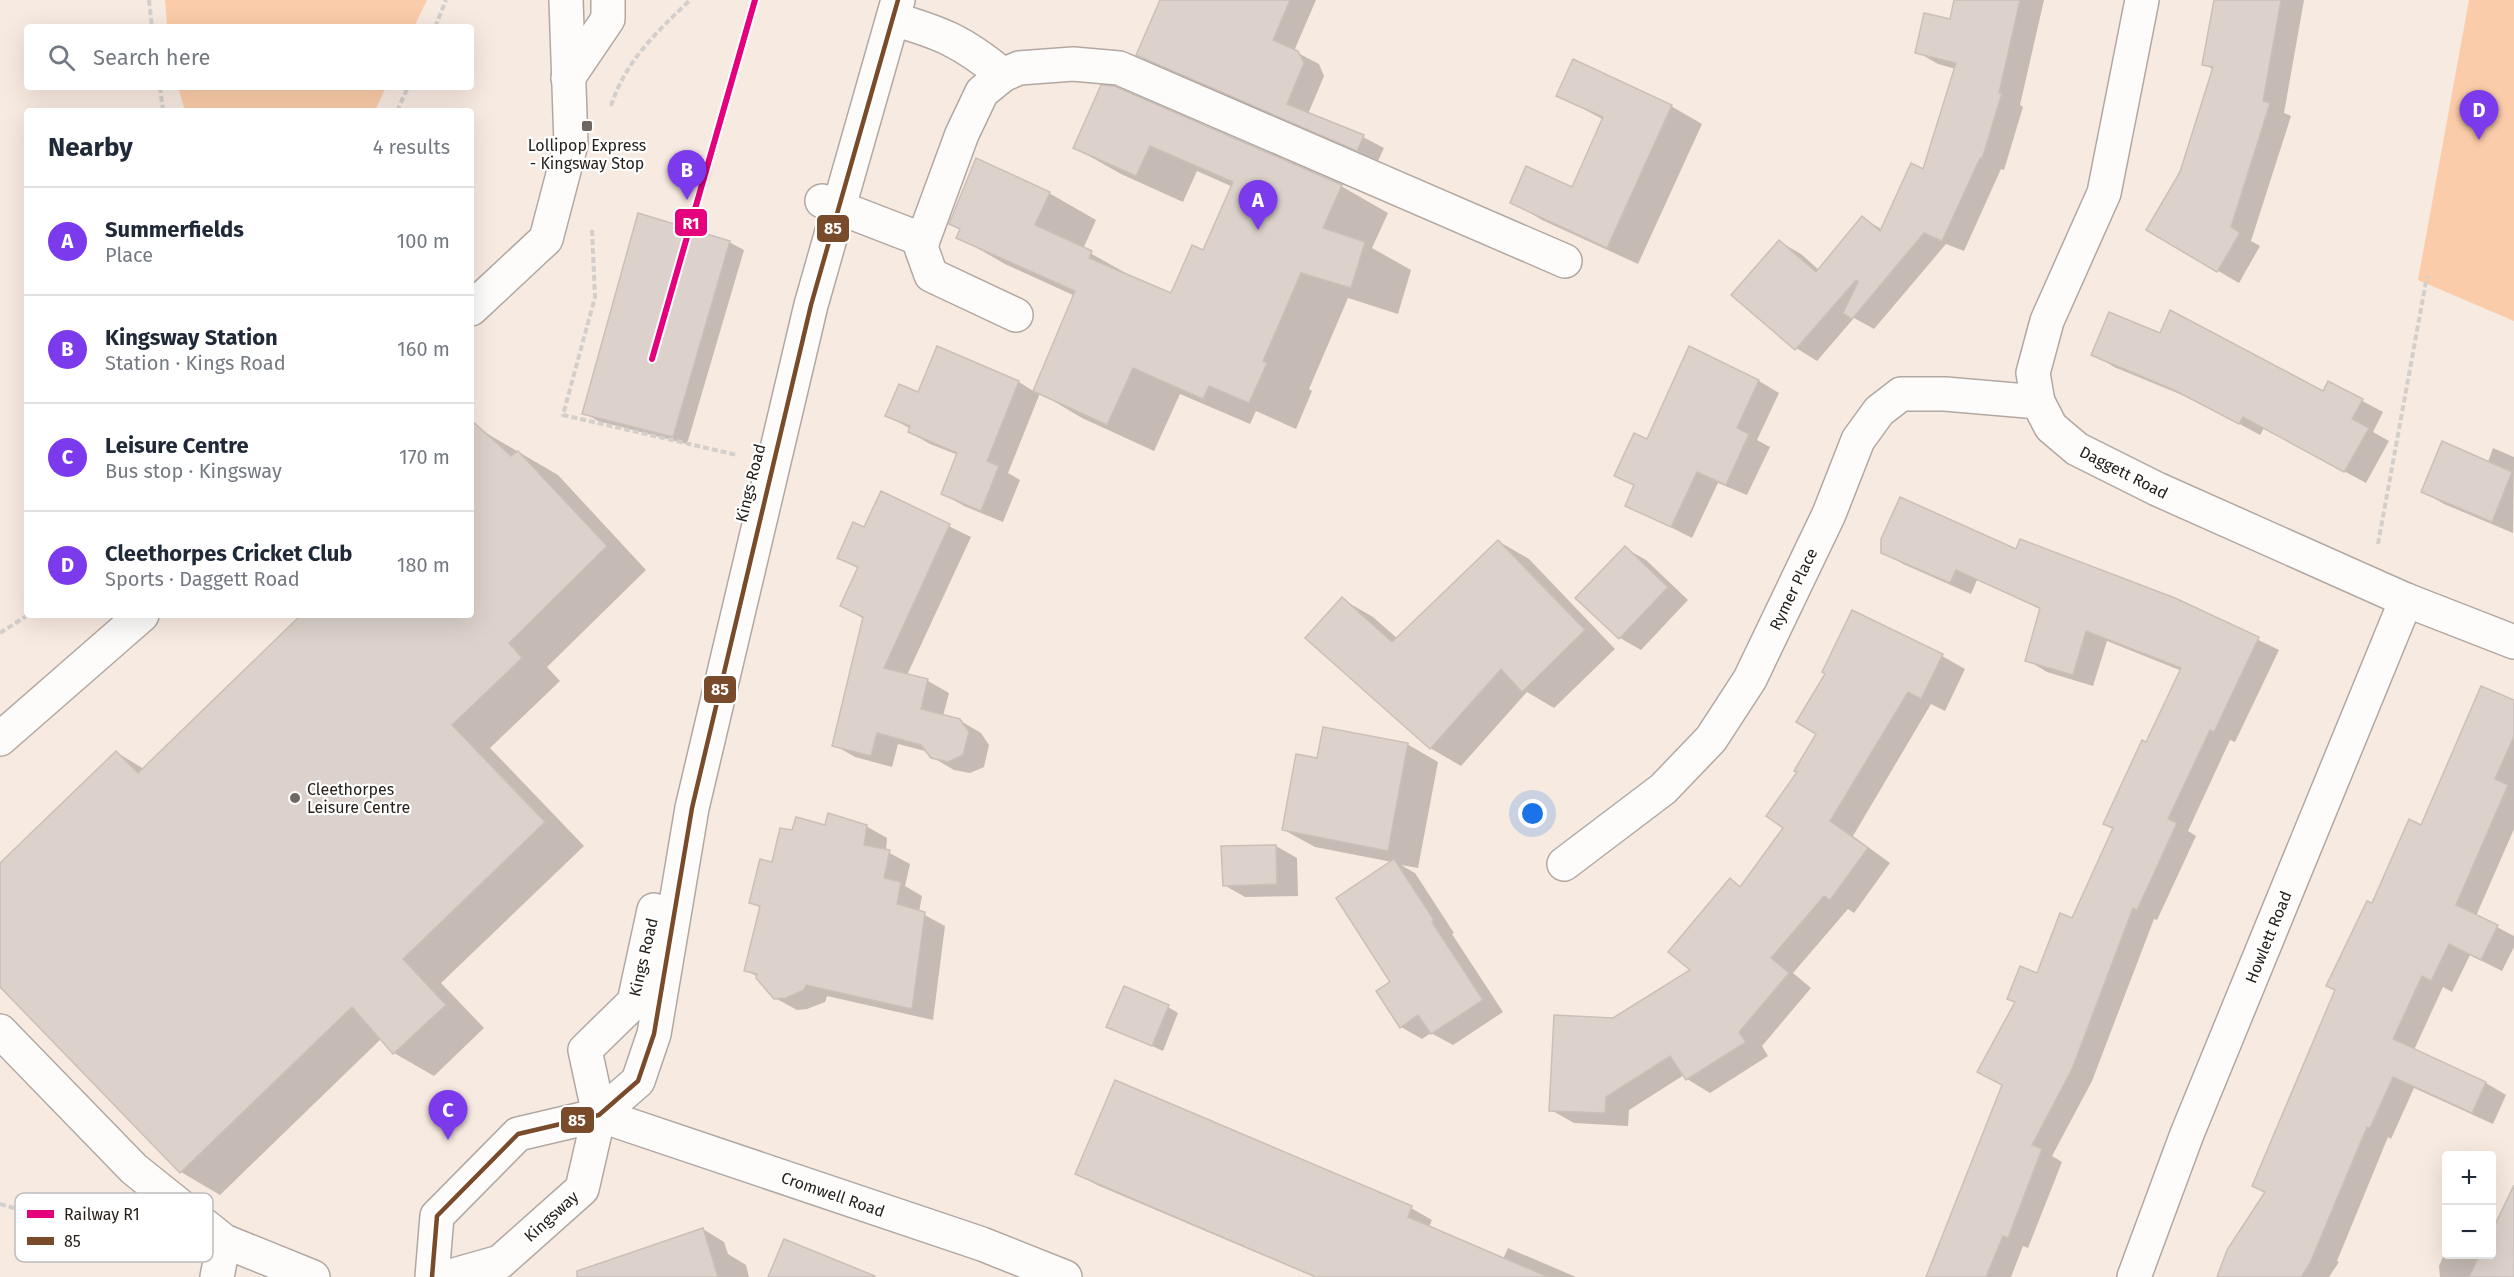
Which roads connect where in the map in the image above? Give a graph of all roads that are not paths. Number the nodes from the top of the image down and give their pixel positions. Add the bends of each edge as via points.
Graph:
1 (566, 0) edge
2 (608, 0) edge
3 (2142, 0) edge
4 (889, 6) edge
5 (1003, 75) junction
6 (568, 78) junction
7 (831, 204) junction
8 (923, 240) junction
9 (1565, 261) dead end
10 (474, 306) edge
11 (1016, 315) dead end
12 (2038, 402) junction
13 (740, 564) junction
14 (2406, 600) junction
15 (139, 618) edge
16 (2514, 642) edge
17 (0, 739) edge
18 (1564, 864) dead end
19 (0, 1031) edge
20 (599, 1115) junction
21 (164, 1193) edge
22 (213, 1232) edge
23 (224, 1241) junction
24 (217, 1277) edge
25 (313, 1277) edge
26 (432, 1277) edge
27 (447, 1277) edge
28 (1065, 1277) edge
29 (2134, 1277) edge

1 - 6 street
2 - 6 street via 608,19
3 - 12 street, Daggett Road via 2104,193 2047,321 2033,373
4 - 5 street via 975,52
4 - 7 street, Kings Road
5 - 8 street via 982,92 962,134
5 - 9 street via 1019,68 1073,64 1119,68
6 - 10 street via 571,144 546,239
7 - 8 street
7 - 13 street, Kings Road via 811,305
7 - 13 street, Kings Road via 755,459
8 - 11 street via 921,247 931,275
12 - 14 street, Daggett Road via 2051,427 2077,449
12 - 18 street, Rymer Place via 1901,394 1879,411 1858,440 1829,514 1750,679 1712,739 1663,789
13 - 20 street, Kings Road via 692,808 654,1034 638,1081
13 - 20 street, Kings Road via 634,1002 585,1050
14 - 16 street, Daggett Road
14 - 29 street, Howlett Road via 2187,1134
15 - 17 street
19 - 21 street via 134,1169
20 - 26 street via 518,1134 437,1216
20 - 27 street, Kingsway via 582,1189 500,1262
20 - 28 street, Cromwell Road via 982,1244
22 - 23 street
23 - 24 street
23 - 25 street

